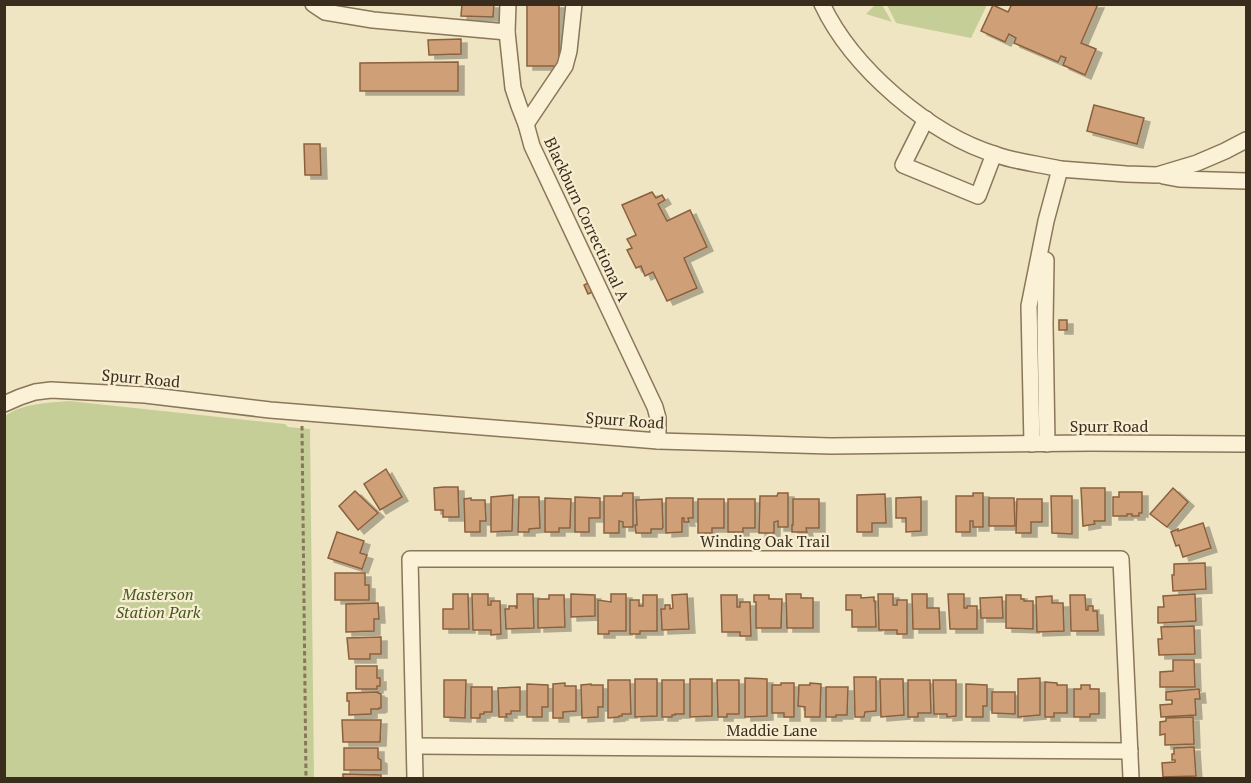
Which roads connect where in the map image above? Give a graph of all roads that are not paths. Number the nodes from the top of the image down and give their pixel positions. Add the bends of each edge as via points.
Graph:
1 (313, 4) edge
2 (507, 4) edge
3 (574, 4) edge
4 (822, 4) edge
5 (507, 32) junction
6 (926, 119) junction
7 (526, 124) junction
8 (1246, 140) edge
9 (994, 154) junction
10 (1060, 169) junction
11 (1156, 175) junction
12 (1246, 181) edge
13 (4, 404) edge
14 (658, 441) junction
15 (1040, 444) junction
16 (1246, 444) edge
17 (415, 746) junction
18 (1130, 751) junction
19 (415, 778) edge
20 (1131, 778) edge

1 - 5 street via 325,12 373,20
2 - 5 street, Blackburn Correctional A
3 - 7 street via 565,66
4 - 6 street via 850,49 874,76
5 - 7 street, Blackburn Correctional A via 513,88
6 - 9 street
6 - 9 street via 903,165 978,196
7 - 14 street, Blackburn Correctional A via 532,146 655,407
8 - 11 street via 1197,163
9 - 10 street
10 - 11 street
10 - 15 street via 1029,306
11 - 12 street
13 - 14 street, Spurr Road via 51,390 145,395
14 - 15 street, Spurr Road via 831,446
15 - 16 street, Spurr Road
17 - 18 street, Maddie Lane
17 - 18 street, Winding Oak Trail via 410,559 1121,559
17 - 19 street, Winding Oak Trail
18 - 20 street, Winding Oak Trail

